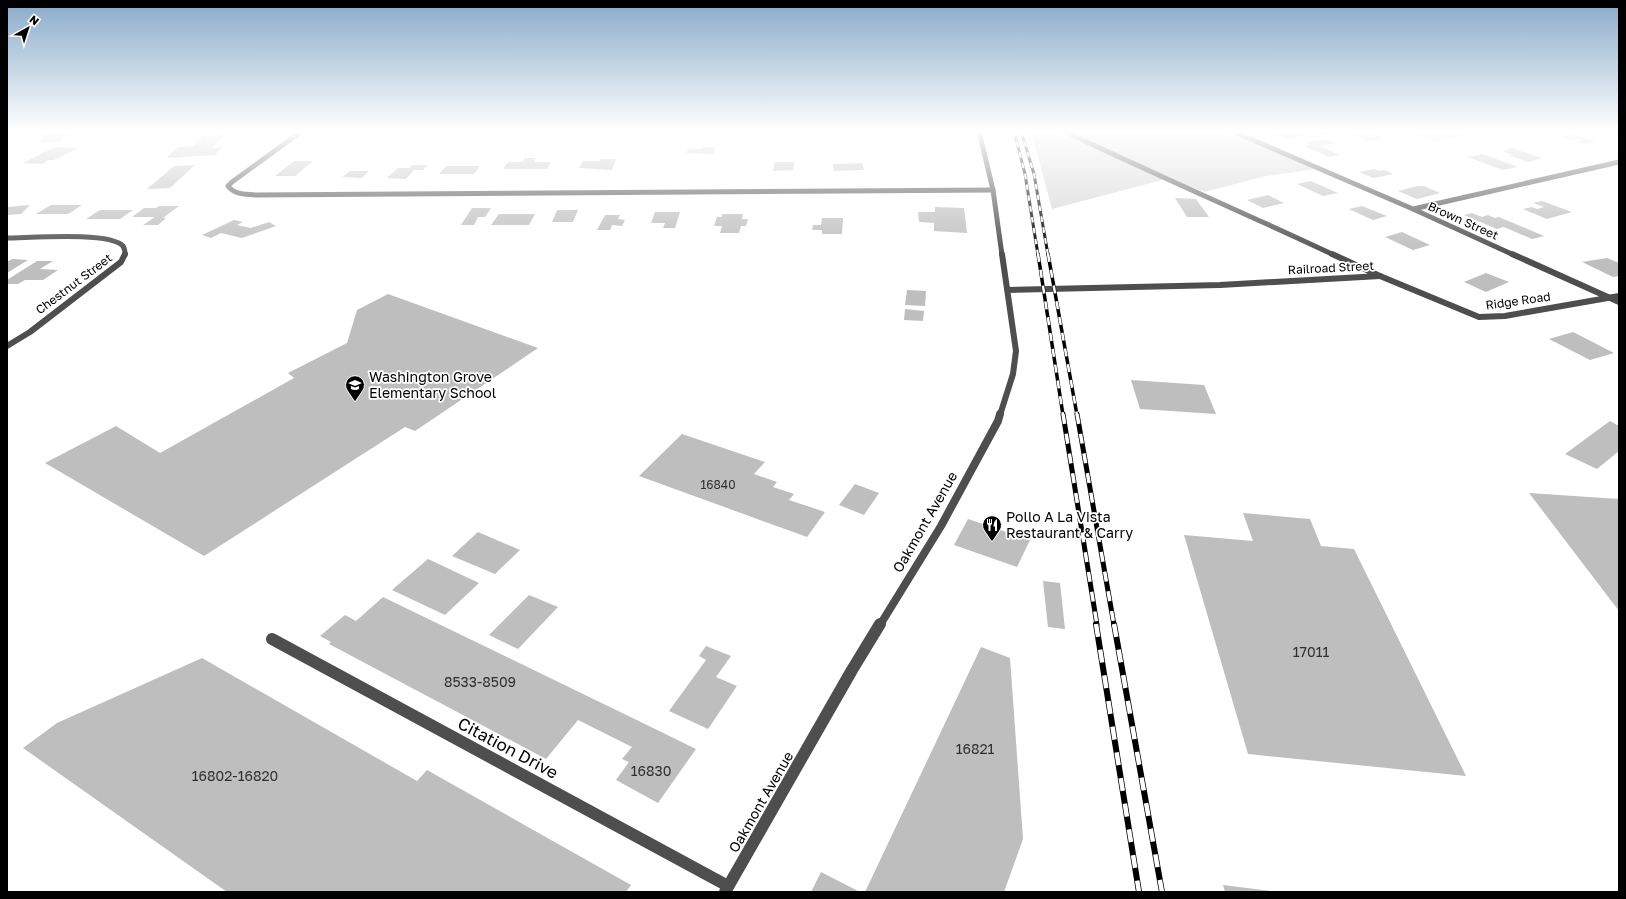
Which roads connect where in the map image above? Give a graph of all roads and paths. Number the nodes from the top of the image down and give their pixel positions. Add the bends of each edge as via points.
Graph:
1 (244, 173) edge
2 (989, 173) edge
3 (1154, 173) edge
4 (1329, 173) edge
5 (1571, 173) edge
6 (993, 190) junction
7 (1413, 209) junction
8 (7, 238) edge
9 (1380, 276) junction
10 (1007, 290) junction
11 (1619, 296) edge
12 (1609, 298) junction
13 (1619, 302) edge
14 (7, 346) edge
15 (272, 639) dead end
16 (727, 889) edge

1 - 6 street via 228,186 230,190 255,195
2 - 6 street, Oakmont Avenue
3 - 9 street, Railroad Street
4 - 7 street, Brown Street
5 - 7 street
6 - 10 street, Oakmont Avenue
7 - 12 street, Brown Street
8 - 14 street, Chestnut Street via 101,239 121,245 125,255 110,271 30,332
9 - 10 street, Railroad Street via 1226,285
9 - 12 street, Ridge Road via 1479,318
10 - 16 street, Oakmont Avenue via 1016,351 1014,374 998,420 941,526 852,670
11 - 12 street, Ridge Road
12 - 13 street, Brown Street
15 - 16 street, Citation Drive

